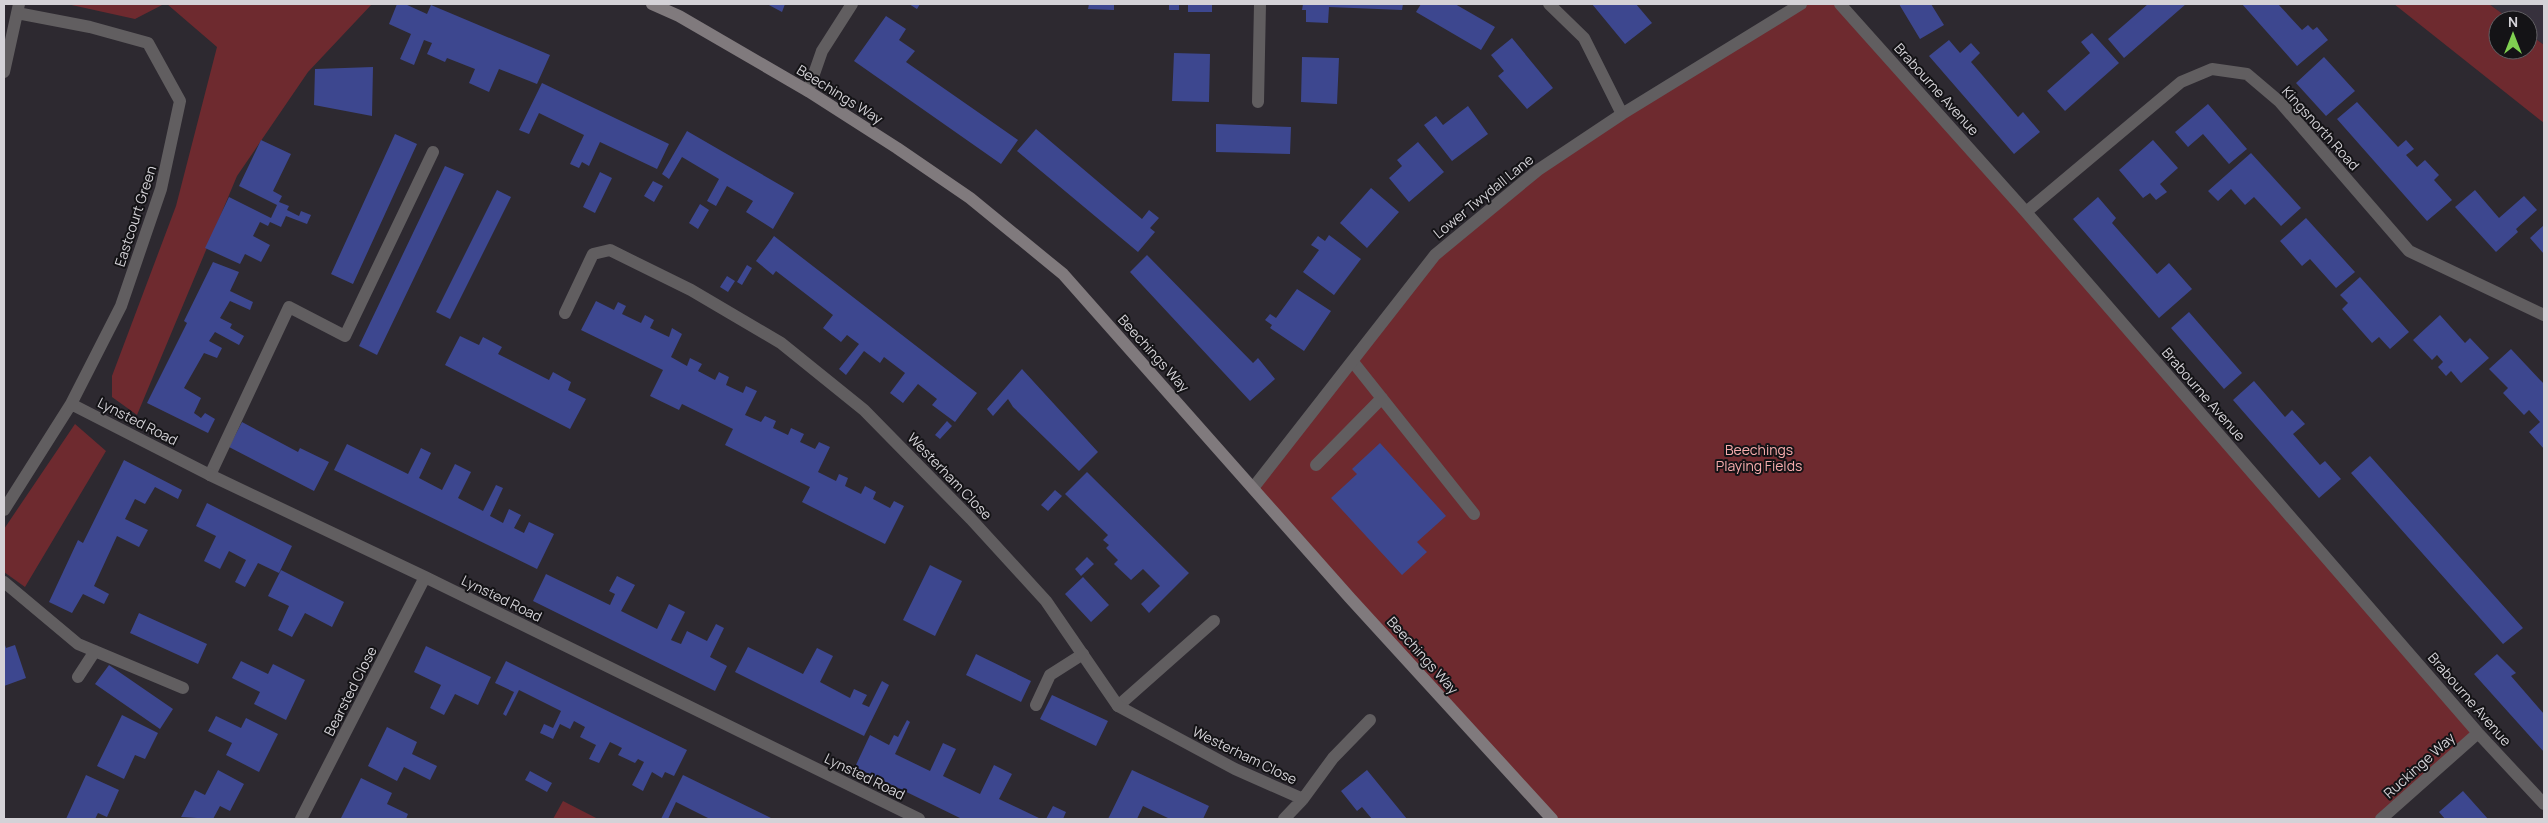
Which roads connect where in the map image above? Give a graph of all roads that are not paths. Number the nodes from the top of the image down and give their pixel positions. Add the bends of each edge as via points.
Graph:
1 (652, 4) edge
2 (852, 4) edge
3 (1260, 4) edge
4 (1549, 4) edge
5 (1801, 4) edge
6 (1840, 4) edge
7 (18, 8) edge
8 (4, 72) edge
9 (808, 91) junction
10 (1258, 102) dead end
11 (1622, 114) junction
12 (433, 152) dead end
13 (2026, 212) junction
14 (565, 313) dead end
15 (2544, 315) edge
16 (1353, 362) junction
17 (1382, 398) junction
18 (71, 404) junction
19 (1316, 465) dead end
20 (210, 475) junction
21 (1253, 488) junction
22 (4, 510) edge
23 (1474, 514) dead end
24 (425, 578) junction
25 (4, 582) edge
26 (1214, 621) dead end
27 (95, 651) junction
28 (1083, 654) junction
29 (78, 677) dead end
30 (183, 688) dead end
31 (1036, 705) dead end
32 (1118, 706) junction
33 (1370, 720) dead end
34 (2478, 732) junction
35 (1303, 799) junction
36 (2544, 804) edge
37 (301, 819) edge
38 (919, 819) edge
39 (1284, 819) edge
40 (1552, 819) edge
41 (2381, 819) edge

1 - 9 street, Beechings Way
2 - 9 street via 822,51
3 - 10 street
4 - 11 street via 1584,38
5 - 11 street, Lower Twydall Lane
6 - 13 street, Brabourne Avenue
7 - 8 street
7 - 18 street, Eastcourt Green via 148,43 180,97 161,189 121,306
9 - 21 street, Beechings Way via 970,198 1063,274
11 - 16 street, Lower Twydall Lane via 1538,170 1435,255
12 - 20 street via 345,336 289,307
13 - 15 street, Kingsnorth Road via 2182,82 2212,69 2248,74 2280,102 2409,251
13 - 34 street, Brabourne Avenue
14 - 28 street, Westerham Close via 593,254 610,250 691,290 781,343 864,410 971,519 1046,600
16 - 17 street
16 - 21 street, Lower Twydall Lane
17 - 19 street
17 - 23 street
18 - 20 street, Lynsted Road
18 - 22 street, Eastcourt Green
20 - 24 street, Lynsted Road
21 - 40 street, Beechings Way
24 - 37 street, Bearsted Close
24 - 38 street, Lynsted Road
25 - 27 street via 78,644
26 - 32 street
27 - 29 street
27 - 30 street
28 - 31 street via 1050,675
28 - 32 street, Westerham Close
32 - 35 street, Westerham Close via 1236,769
33 - 35 street via 1333,758
34 - 36 street, Brabourne Avenue
34 - 41 street, Ruckinge Way
35 - 39 street

